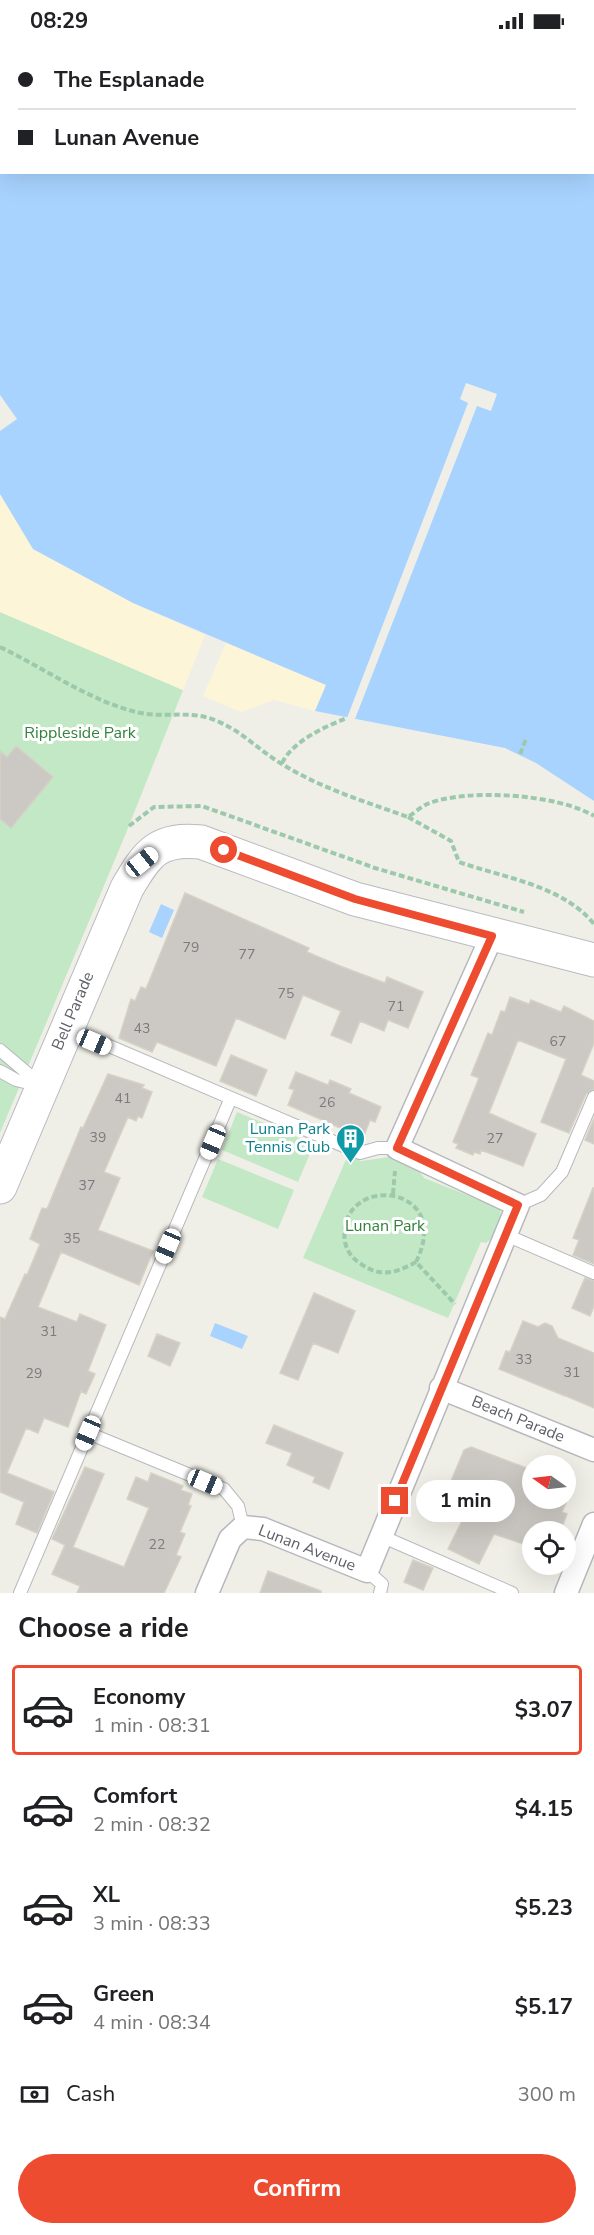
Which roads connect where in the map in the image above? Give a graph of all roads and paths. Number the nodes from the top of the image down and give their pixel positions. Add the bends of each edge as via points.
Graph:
1 (0, 647) edge
2 (347, 718) dead end
3 (526, 738) dead end
4 (520, 754) dead end
5 (282, 764) junction
6 (594, 816) edge
7 (408, 817) junction
8 (129, 826) dead end
9 (530, 913) dead end
10 (594, 924) edge
11 (492, 936) junction
12 (594, 960) edge
13 (66, 1028) junction
14 (0, 1050) edge
15 (0, 1071) edge
16 (42, 1086) junction
17 (594, 1097) edge
18 (230, 1100) junction
19 (397, 1148) junction
20 (0, 1186) edge
21 (518, 1205) junction
22 (506, 1236) junction
23 (416, 1262) junction
24 (594, 1273) edge
25 (471, 1320) junction
26 (441, 1388) junction
27 (88, 1433) junction
28 (594, 1450) edge
29 (594, 1524) edge
30 (243, 1527) junction
31 (381, 1536) junction
32 (367, 1571) junction
33 (20, 1593) edge
34 (207, 1593) edge
35 (380, 1593) edge
36 (512, 1593) edge
37 (566, 1593) edge

1 - 5 path via 55,677 135,712 185,713 217,721
2 - 5 path via 317,730 287,752
3 - 4 path
5 - 7 path via 340,793
6 - 7 path via 559,801 475,795 425,805
7 - 10 path via 451,841 459,862 560,895
8 - 9 path via 154,807 202,806 375,868
11 - 12 street
11 - 13 street, Bell Parade via 355,899 201,842 178,840 162,846 142,862
11 - 19 street
13 - 16 street, Bell Parade
13 - 18 lane
14 - 16 lane
15 - 16 lane via 16,1080
16 - 20 street, Bell Parade
17 - 21 lane via 562,1172 541,1195
18 - 19 lane via 360,1153
18 - 27 lane
19 - 21 street
21 - 22 street, Lunan Avenue
22 - 24 lane
22 - 25 street, Lunan Avenue
23 - 23 path via 399,1271 380,1274 352,1258 345,1243 351,1212 379,1195 393,1194 409,1200 424,1224 424,1239
23 - 25 path
25 - 26 street, Lunan Avenue
26 - 28 street, Beach Parade
26 - 31 street, Lunan Avenue
27 - 30 lane via 224,1490 238,1506
27 - 33 lane
29 - 37 street
30 - 32 street, Lunan Avenue via 263,1529
30 - 34 street, Lunan Avenue via 230,1539
31 - 32 street, Lunan Avenue
31 - 36 lane
32 - 35 lane via 382,1584

